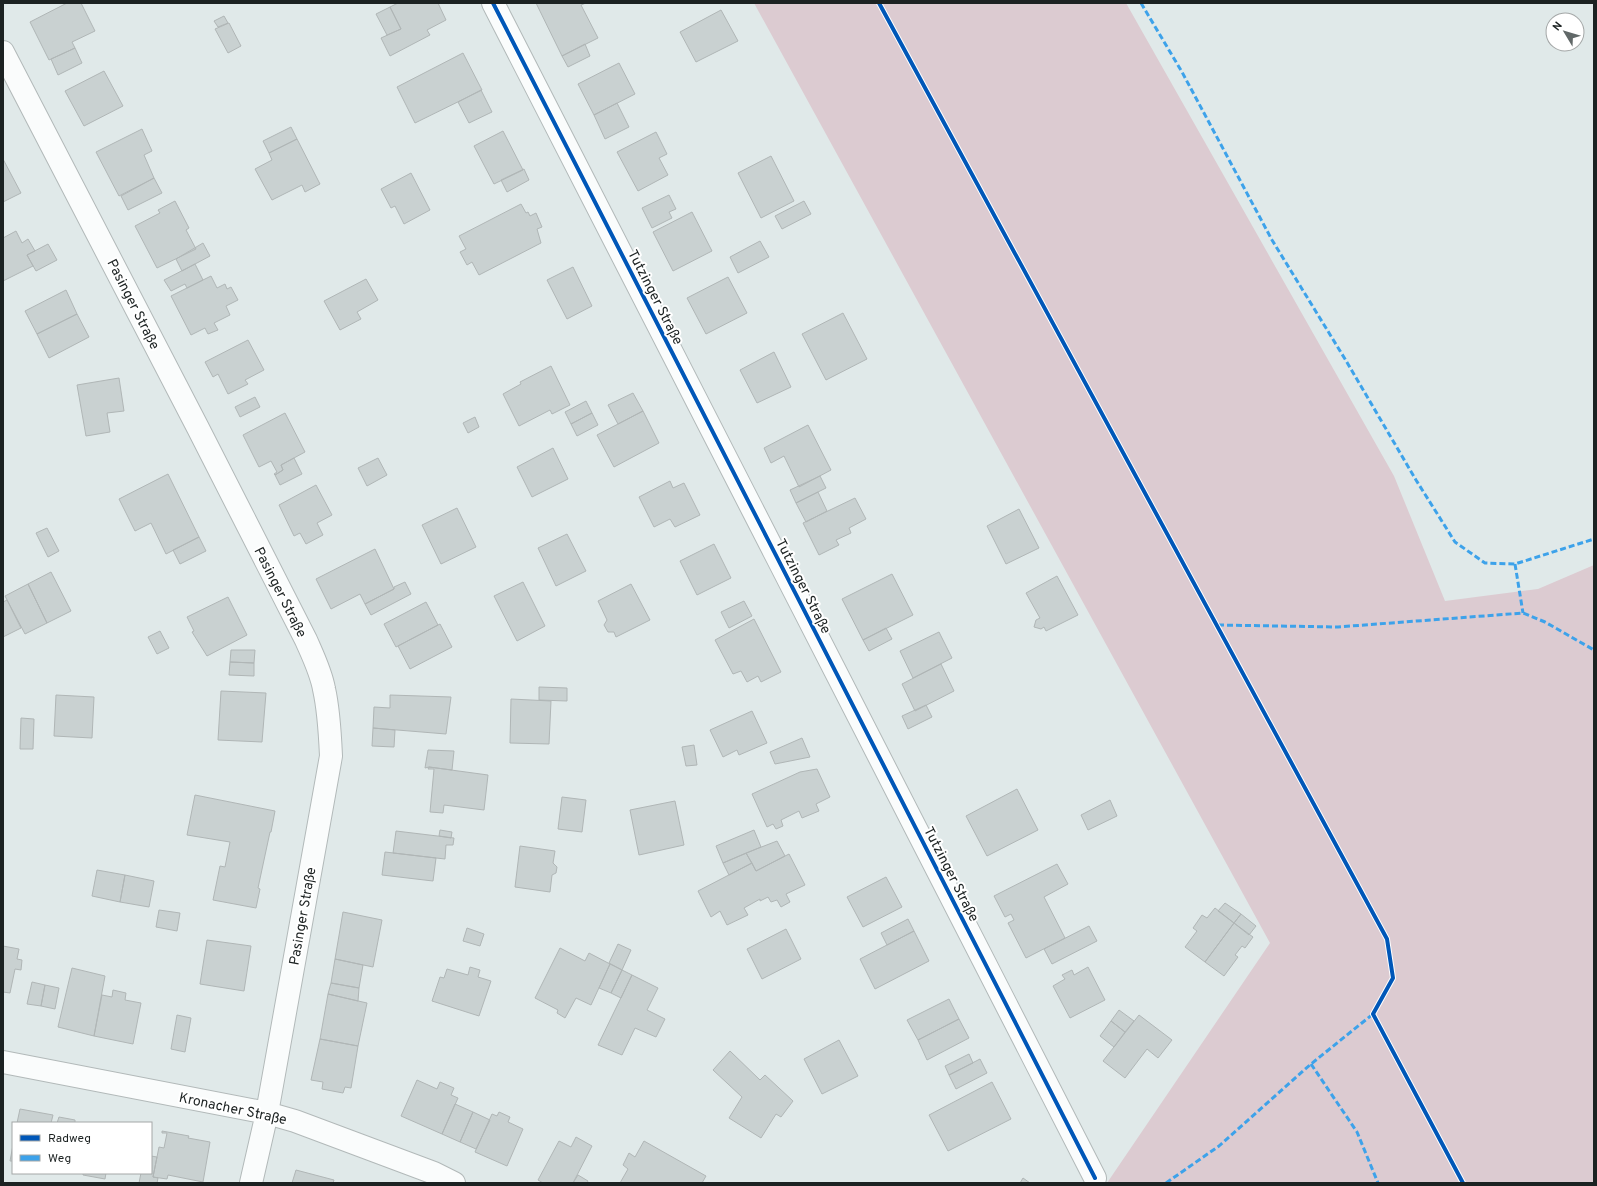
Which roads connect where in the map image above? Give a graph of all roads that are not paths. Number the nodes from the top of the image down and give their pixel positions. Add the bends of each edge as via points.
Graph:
1 (493, 3) edge
2 (3, 52) edge
3 (3, 1062) edge
4 (267, 1113) junction
5 (1095, 1178) dead end
6 (251, 1183) edge
7 (454, 1183) edge

1 - 5 street, Tutzinger Straße
2 - 4 street, Pasinger Straße via 306,640 324,688 331,756
3 - 4 street, Kronacher Straße
4 - 6 street, Pasinger Straße
4 - 7 street, Kronacher Straße via 434,1173

